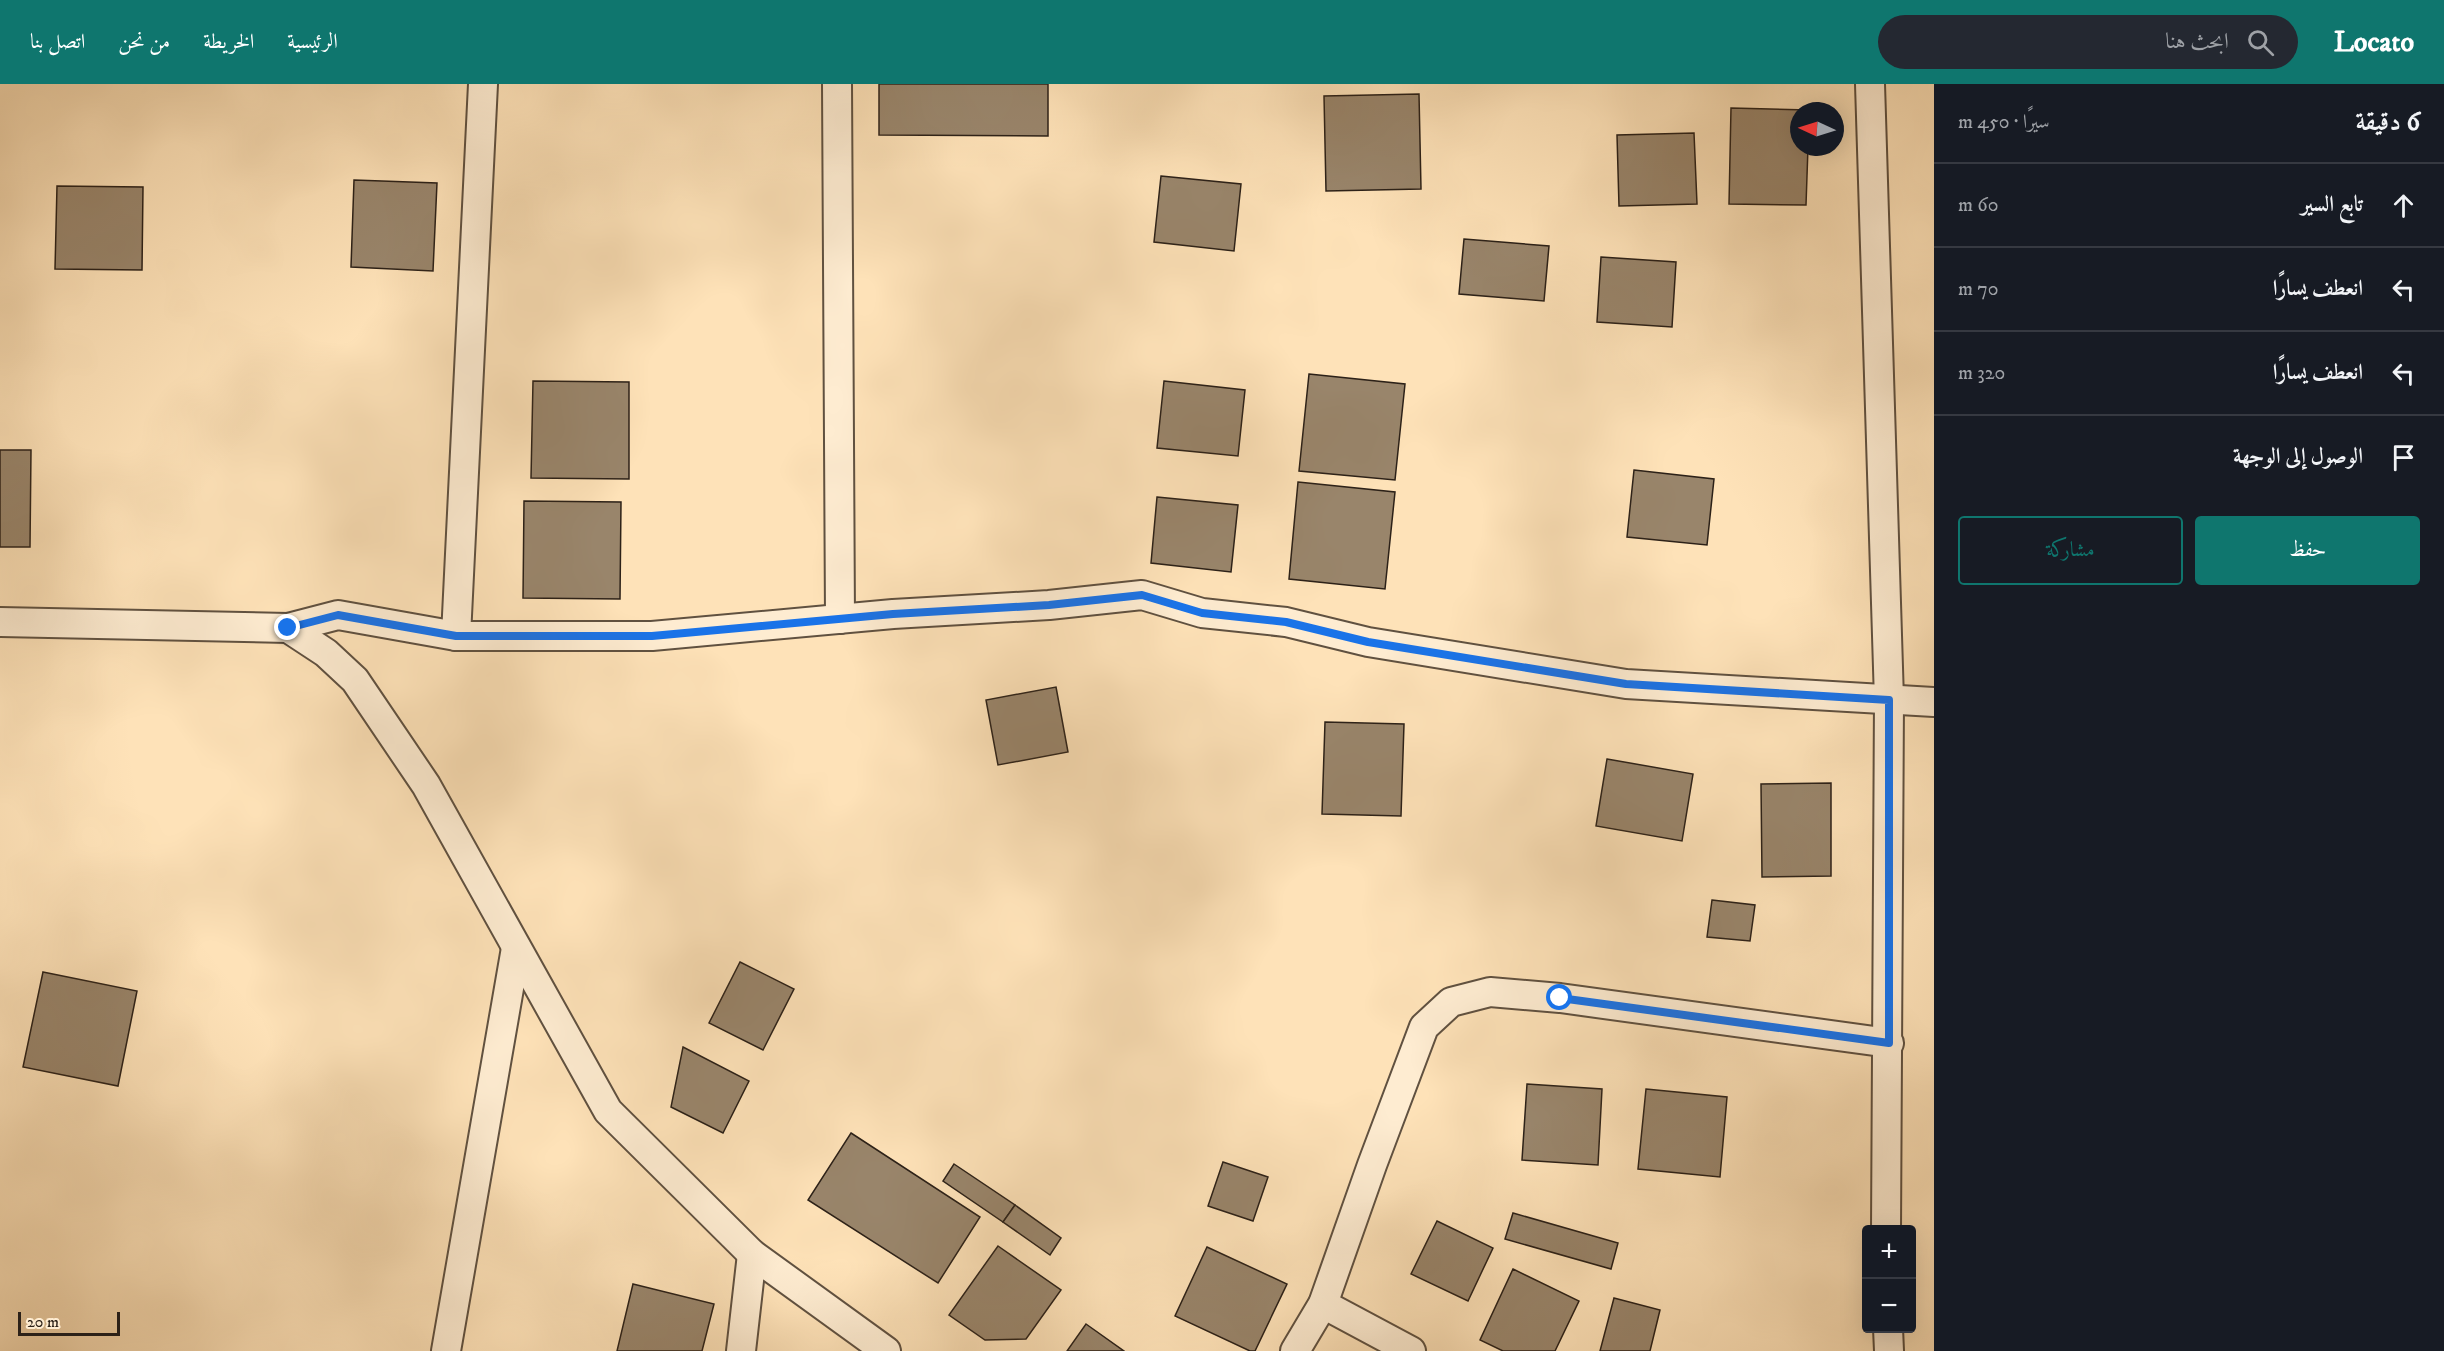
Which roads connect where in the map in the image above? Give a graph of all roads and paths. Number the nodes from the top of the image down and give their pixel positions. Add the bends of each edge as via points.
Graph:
1 (483, 84) edge
2 (837, 84) edge
3 (1870, 84) edge
4 (840, 619) junction
5 (0, 622) edge
6 (288, 628) junction
7 (456, 636) junction
8 (1889, 700) junction
9 (1934, 702) edge
10 (516, 948) junction
11 (1889, 1043) junction
12 (1886, 1225) edge
13 (752, 1254) junction
14 (1323, 1304) junction
15 (1888, 1333) edge
16 (446, 1351) edge
17 (741, 1351) edge
18 (886, 1351) edge
19 (1295, 1351) edge
20 (1411, 1351) edge
21 (1889, 1351) edge

1 - 7 street
2 - 4 street
3 - 8 street
4 - 7 street via 652,636
4 - 8 street via 1142,595 1202,613 1286,622 1368,642 1626,684
5 - 6 street
6 - 7 street via 338,615
6 - 10 street via 326,653 355,680 426,785
8 - 9 street
8 - 11 street
10 - 13 street via 608,1111
10 - 16 street
11 - 12 street
11 - 14 street via 1549,997 1490,992 1451,1002 1424,1027
13 - 17 street
13 - 18 street
14 - 19 street
14 - 20 street
15 - 21 street

